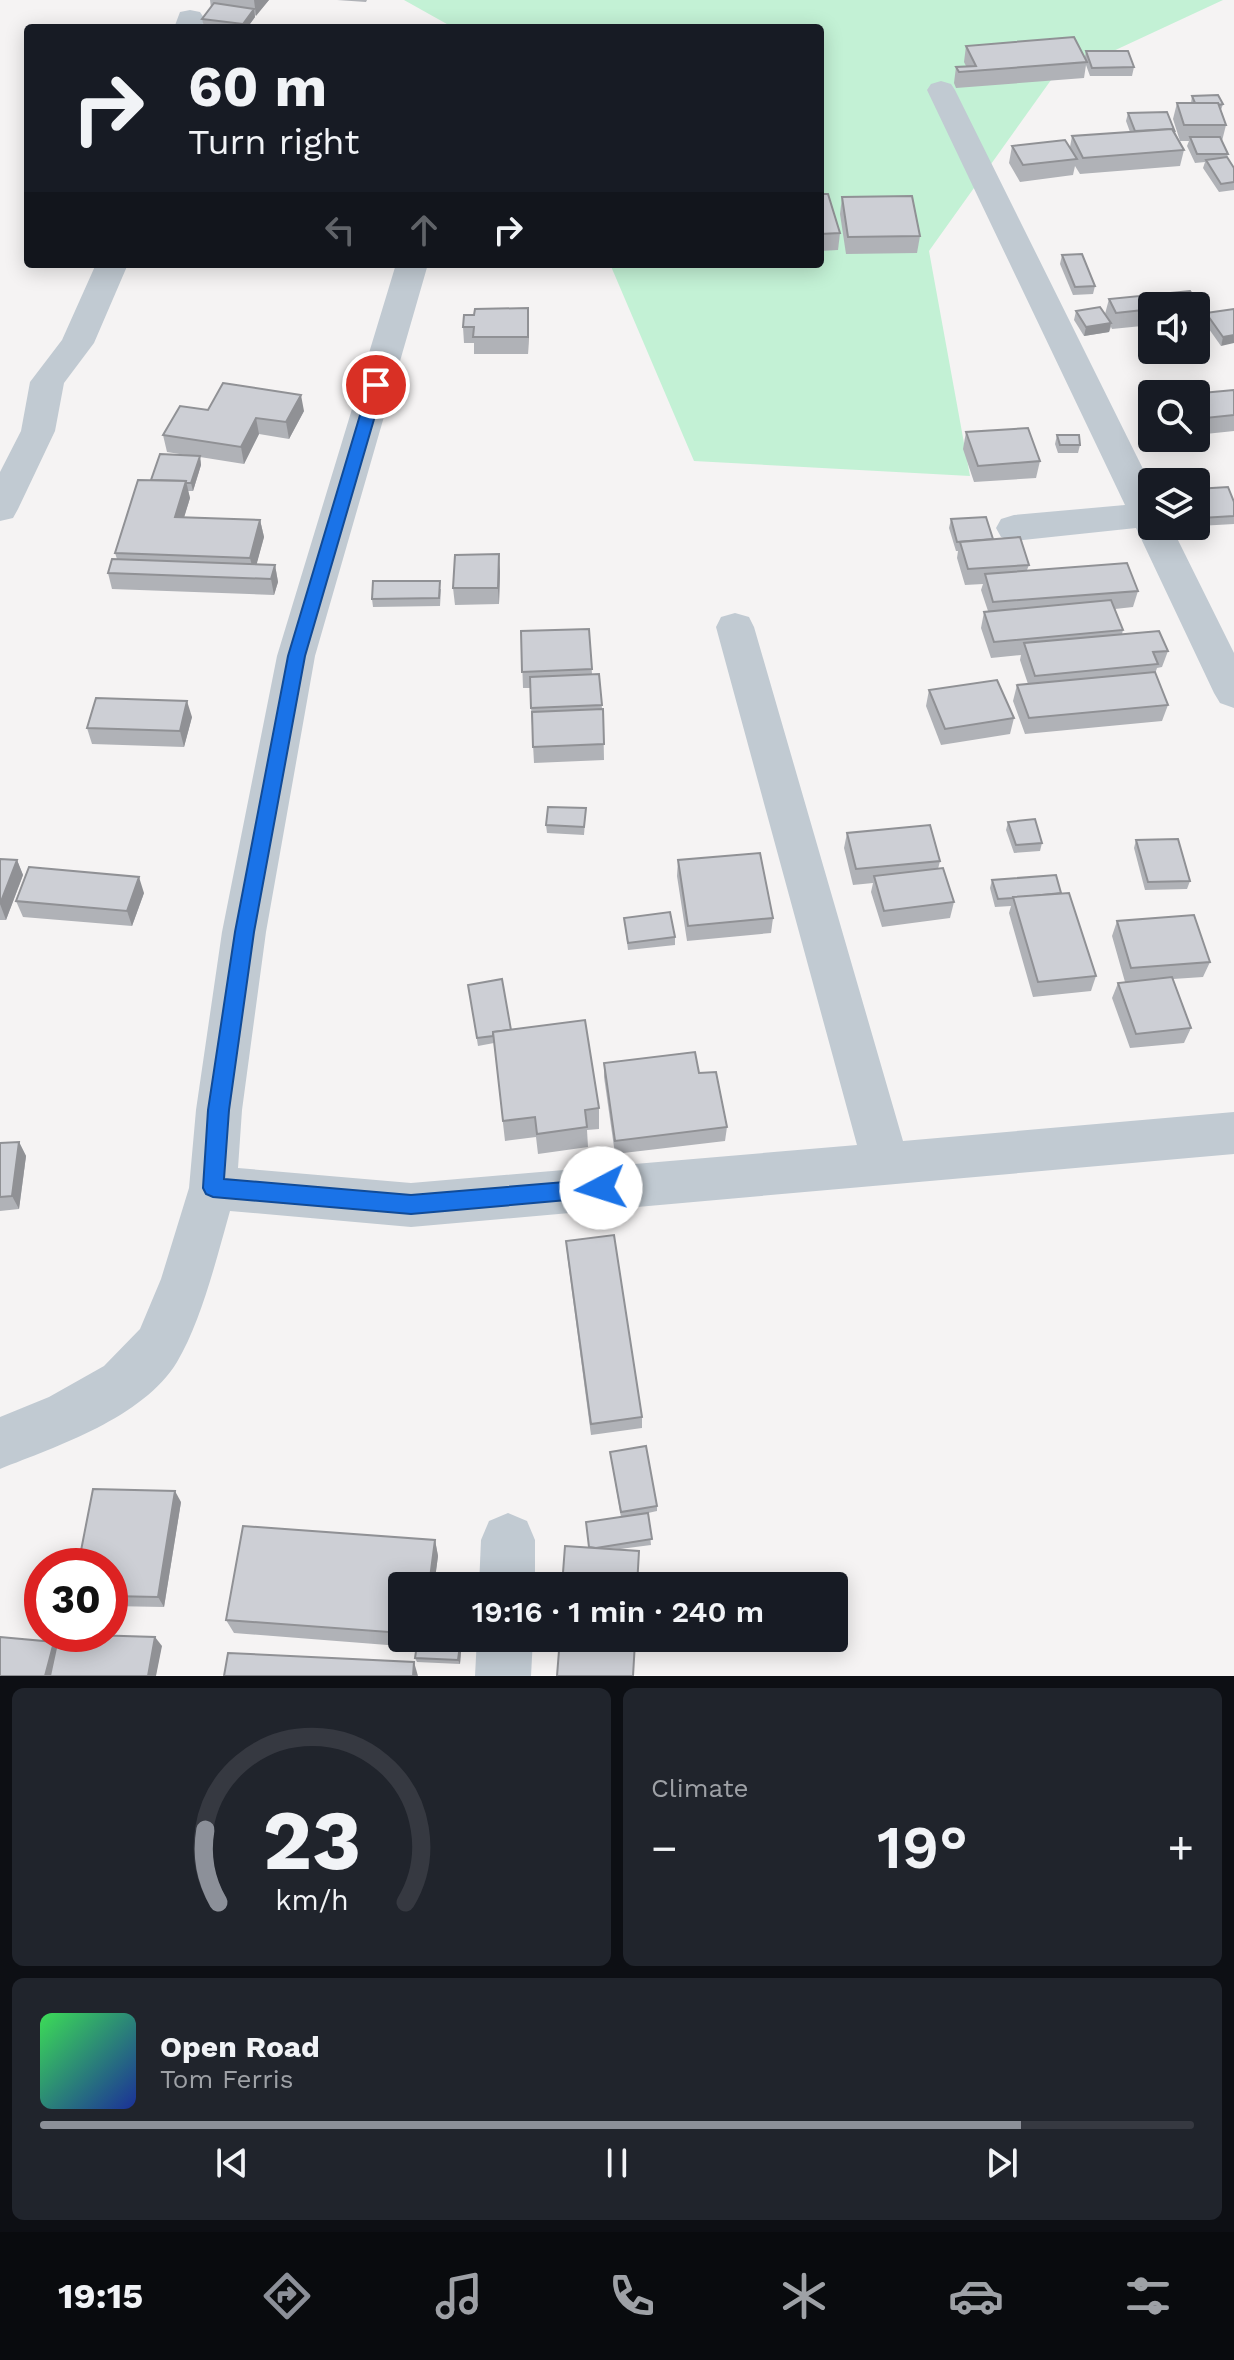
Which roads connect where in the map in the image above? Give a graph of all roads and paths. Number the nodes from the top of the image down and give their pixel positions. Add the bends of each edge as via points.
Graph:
1 (941, 90) dead end
2 (110, 268) edge
3 (411, 268) edge
4 (1138, 495) edge
5 (0, 509) edge
6 (1138, 523) edge
7 (1014, 528) dead end
8 (1160, 540) edge
9 (735, 627) dead end
10 (1234, 693) edge
11 (1234, 1133) edge
12 (886, 1163) junction
13 (213, 1188) junction
14 (0, 1443) edge
15 (504, 1652) edge
16 (503, 1676) edge

1 - 4 street
2 - 5 street via 77,343 47,382 38,431
3 - 13 street via 296,656 244,932
6 - 7 street
8 - 10 street
9 - 12 street
11 - 12 street
12 - 13 street via 411,1205
13 - 14 street via 186,1279 158,1346 122,1384
15 - 16 street

